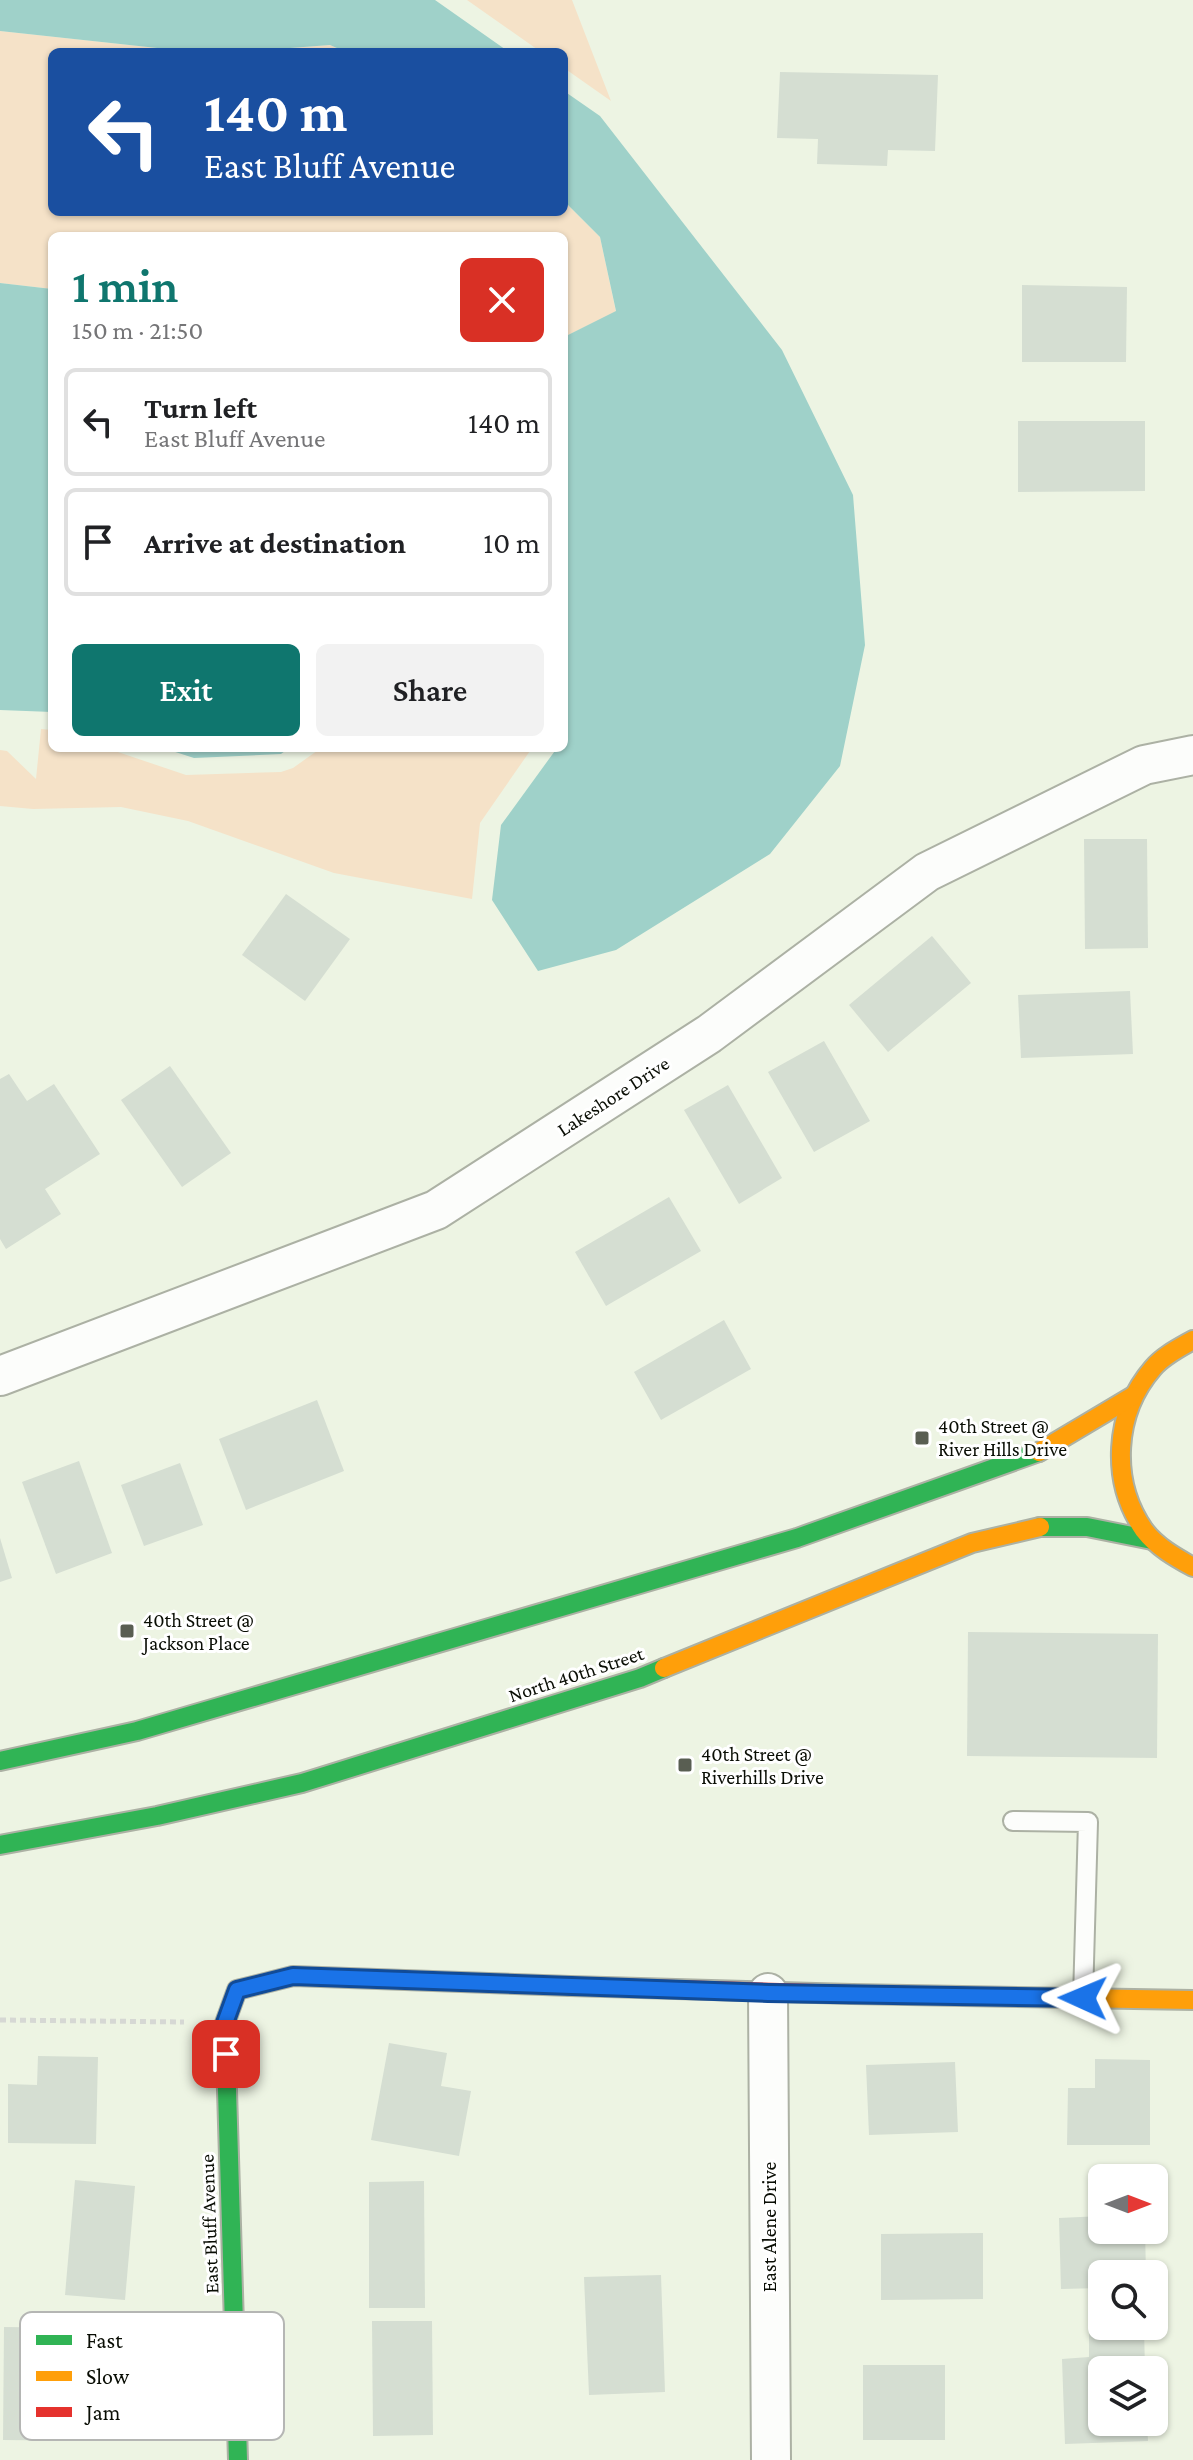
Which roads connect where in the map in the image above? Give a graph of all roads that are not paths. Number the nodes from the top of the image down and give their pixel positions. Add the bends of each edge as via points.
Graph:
1 (1193, 755) edge
2 (1193, 1340) edge
3 (0, 1376) edge
4 (1133, 1396) junction
5 (1152, 1540) junction
6 (1190, 1569) edge
7 (0, 1761) edge
8 (1013, 1821) dead end
9 (0, 1845) edge
10 (768, 1993) junction
11 (1083, 1998) junction
12 (1193, 2000) edge
13 (234, 2312) edge
14 (237, 2440) edge
15 (238, 2460) edge
16 (771, 2460) edge

1 - 3 street, Lakeshore Drive via 1144,765 927,872 709,1034 436,1210
2 - 4 main road via 1153,1368
4 - 5 main road via 1121,1429 1119,1463 1128,1501
4 - 7 main road via 1021,1460 797,1538 137,1731
5 - 6 main road
5 - 9 main road, North 40th Street via 1079,1526 1012,1531 640,1678 302,1783
8 - 11 lane via 1088,1822
10 - 11 main road
10 - 13 main road, East Bluff Avenue via 293,1976 237,1990 225,2023
10 - 16 street, East Alene Drive
11 - 12 main road
14 - 15 main road, East Bluff Avenue

